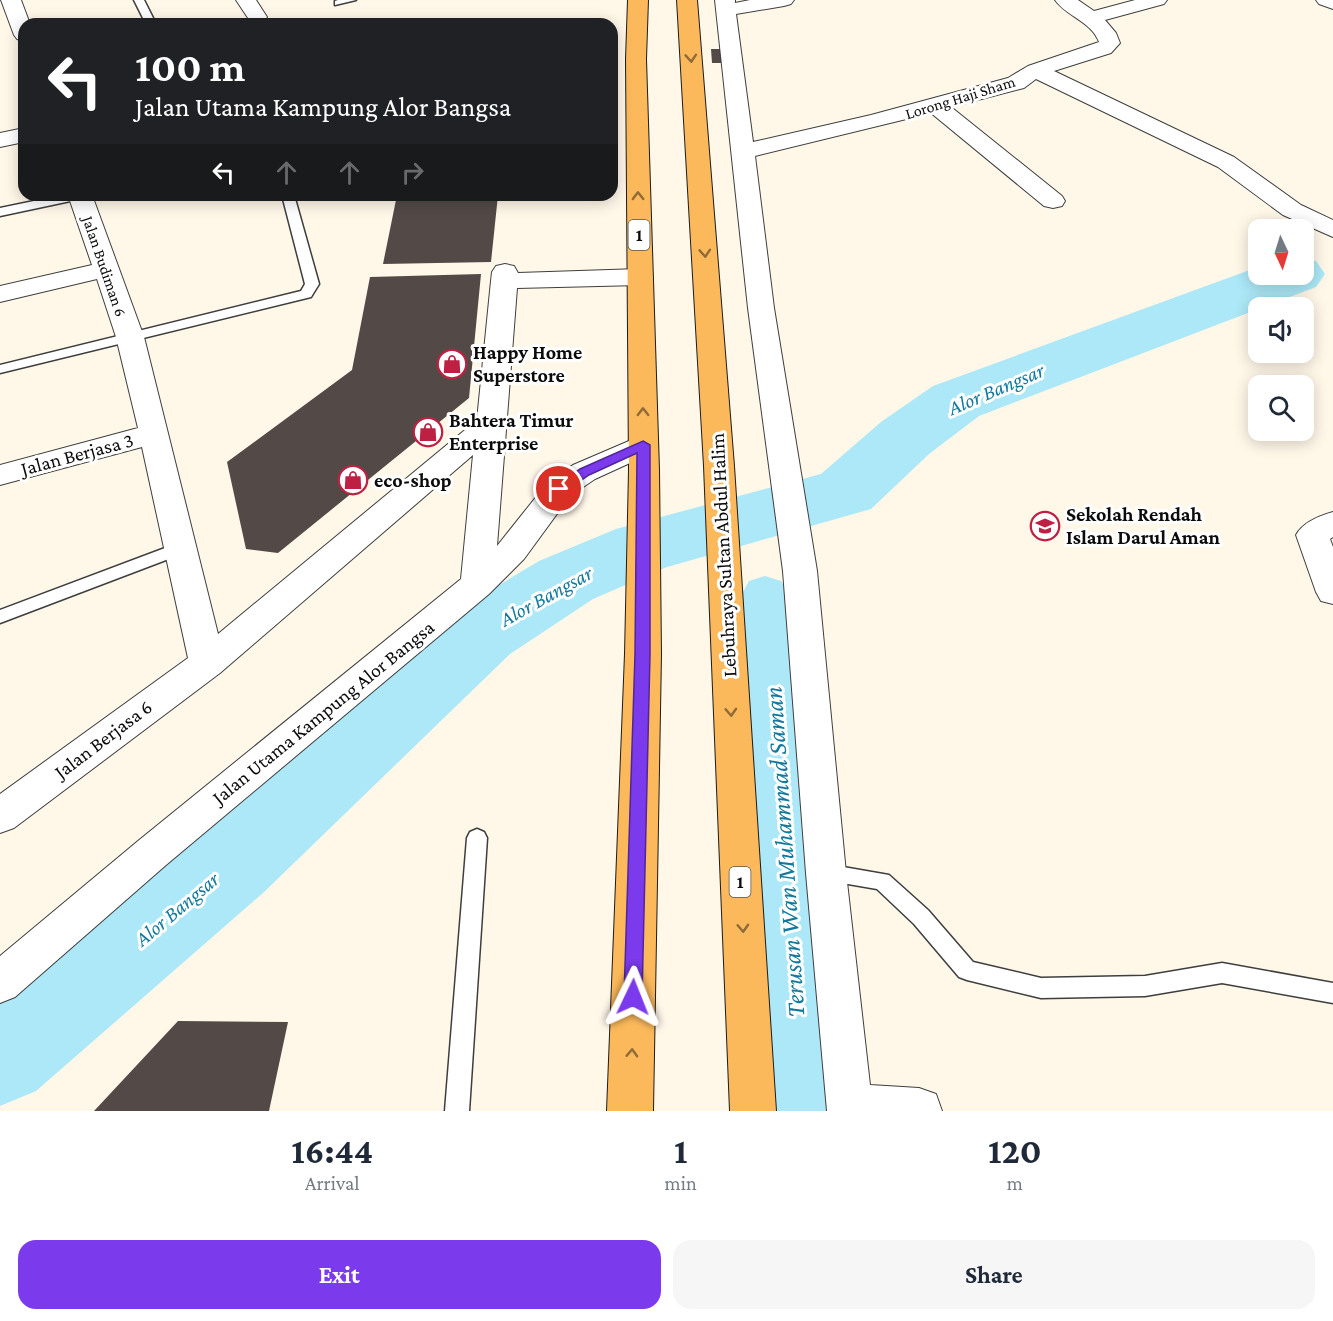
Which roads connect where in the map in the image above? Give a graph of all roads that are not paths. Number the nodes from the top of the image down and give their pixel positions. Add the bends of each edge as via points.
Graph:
1 (11, 0) edge
2 (139, 0) edge
3 (351, 0) edge
4 (638, 0) edge
5 (687, 0) edge
6 (784, 0) edge
7 (1065, 0) edge
8 (1157, 0) edge
9 (1326, 0) edge
10 (338, 3) dead end
11 (1333, 3) edge
12 (726, 5) edge
13 (148, 18) edge
14 (1090, 18) junction
15 (18, 19) edge
16 (18, 32) edge
17 (0, 33) edge
18 (1035, 70) junction
19 (936, 106) junction
20 (18, 136) edge
21 (0, 140) edge
22 (741, 149) junction
23 (52, 201) edge
24 (82, 201) edge
25 (290, 201) edge
26 (1053, 201) dead end
27 (0, 212) edge
28 (1333, 230) edge
29 (106, 269) junction
30 (640, 277) junction
31 (0, 294) edge
32 (130, 337) junction
33 (0, 369) edge
34 (492, 424) junction
35 (153, 434) junction
36 (644, 458) junction
37 (0, 475) edge
38 (1333, 523) edge
39 (182, 548) junction
40 (477, 585) junction
41 (1333, 592) edge
42 (0, 617) edge
43 (207, 663) junction
44 (0, 816) edge
45 (477, 838) dead end
46 (826, 873) junction
47 (0, 983) edge
48 (1333, 993) edge
49 (850, 1109) edge
50 (456, 1111) edge
51 (630, 1111) edge
52 (753, 1111) edge
53 (919, 1111) edge

1 - 15 street
2 - 13 lane
3 - 10 lane
30 -> 4 main road, 1
5 -> 52 main road, Lebuhraya Sultan Abdul Halim / 1 via 719,466
6 - 12 street
7 - 14 street
8 - 14 street
9 - 11 street
12 - 22 street
14 - 18 street, Lorong Haji Sham via 1106,33 1110,43 1104,49
16 - 17 street
18 - 19 street, Lorong Haji Sham via 1016,82
18 - 28 street via 1226,162 1292,210
19 - 22 street, Lorong Haji Sham
19 - 26 street
20 - 21 street
22 - 46 street via 800,571
23 - 27 lane
24 - 29 street, Jalan Budiman 6
25 - 32 lane via 312,284 306,294
29 - 31 street
29 - 32 street, Jalan Budiman 6
30 - 34 street via 505,277
36 -> 30 main road, 1
32 - 33 lane
32 - 35 street, Jalan Budiman 6
34 - 40 street
34 - 43 street, Jalan Berjasa 6
35 - 37 street, Jalan Berjasa 3
35 - 39 street, Jalan Budiman 6
36 - 40 street, Jalan Utama Kampung Alor Bangsa via 584,472 559,489 512,551
51 -> 36 main road, 1 via 643,654
38 - 41 street via 1311,535
39 - 42 lane
39 - 43 street, Jalan Budiman 6
40 - 47 street, Jalan Utama Kampung Alor Bangsa
43 - 44 street, Jalan Berjasa 6
45 - 50 lane
46 - 48 lane via 882,881 921,917 967,970 1030,986 1145,986 1222,973
46 - 49 street
49 - 53 street

